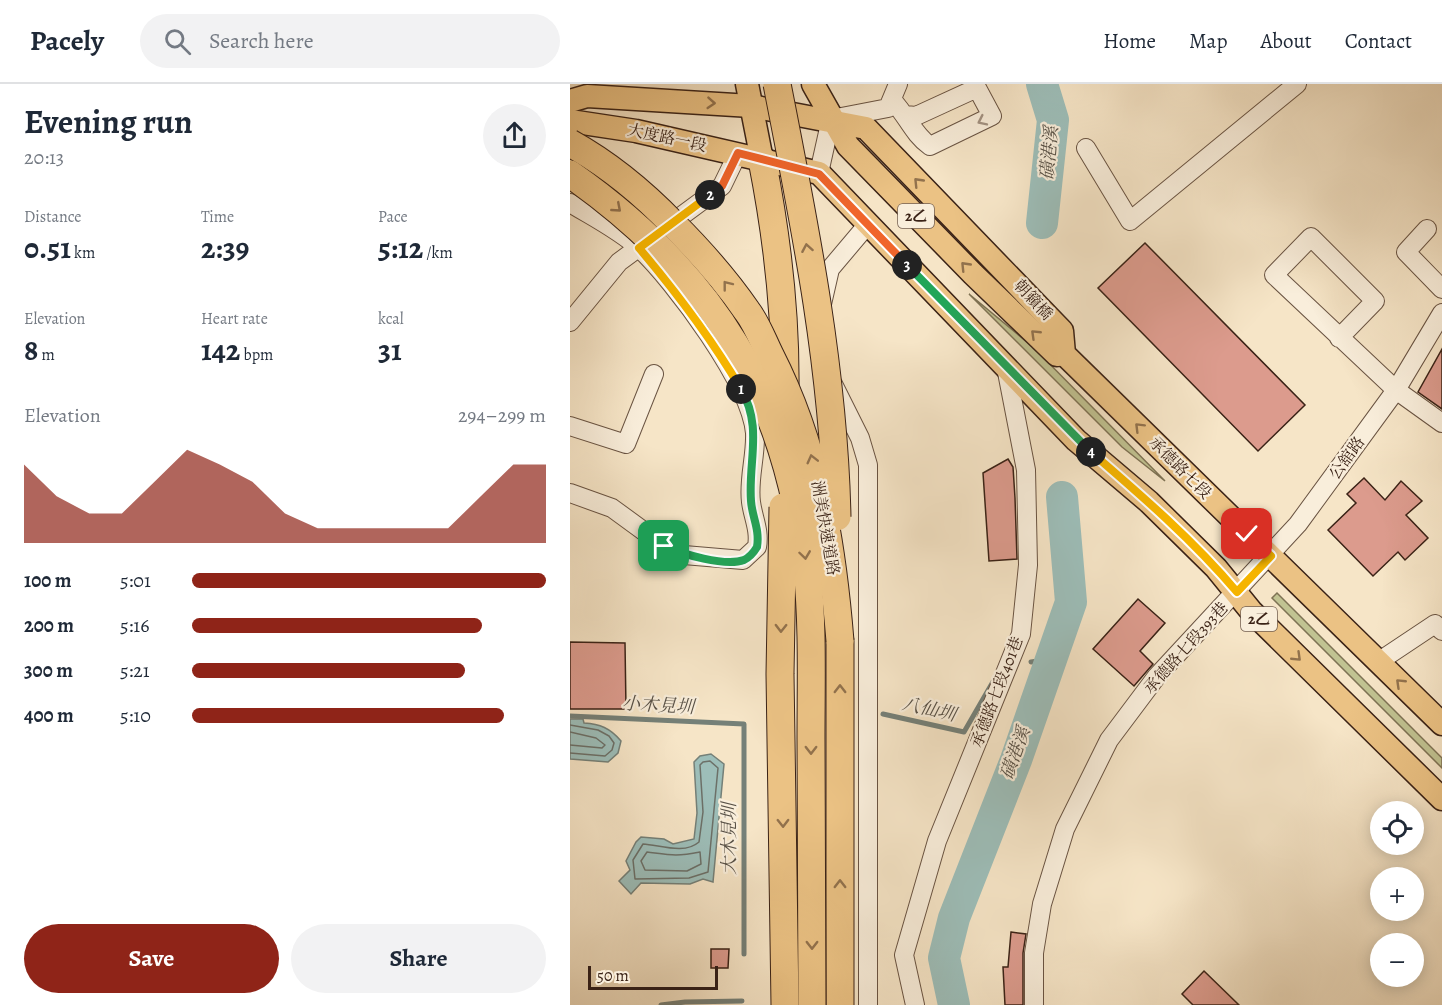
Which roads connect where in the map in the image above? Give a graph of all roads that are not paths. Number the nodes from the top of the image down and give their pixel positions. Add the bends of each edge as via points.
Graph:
1 (747, 84) edge
2 (777, 84) edge
3 (813, 84) edge
4 (1297, 84) edge
5 (896, 92) edge
6 (570, 101) edge
7 (751, 106) junction
8 (905, 115) dead end
9 (831, 119) junction
10 (570, 122) edge
11 (570, 143) edge
12 (1086, 148) dead end
13 (750, 156) junction
14 (570, 174) edge
15 (819, 174) junction
16 (570, 203) edge
17 (868, 224) junction
18 (1427, 229) dead end
19 (639, 248) junction
20 (1442, 289) edge
21 (1442, 313) edge
22 (570, 322) edge
23 (1339, 338) junction
24 (1064, 354) junction
25 (654, 374) dead end
26 (1013, 375) junction
27 (1396, 390) junction
28 (1442, 423) edge
29 (570, 426) edge
30 (570, 493) edge
31 (1271, 556) junction
32 (1237, 592) junction
33 (1440, 624) edge
34 (840, 641) junction
35 (1378, 662) junction
36 (1442, 724) edge
37 (1442, 799) edge
38 (783, 1003) edge
39 (812, 1005) edge
40 (840, 1005) edge
41 (868, 1005) edge
42 (915, 1005) edge
43 (1034, 1005) edge

1 - 7 main road
34 -> 2 highway, bridge via 837,486 829,396
3 - 9 main road, 2乙
4 - 12 street via 1130,221
5 - 8 street
5 - 9 street via 888,108
6 -> 7 main road via 587,96
7 - 9 main road
7 - 13 main road
9 - 15 street
24 -> 9 main road, 朝籟橋 / 2乙 via 1057,355 1007,307 848,146
24 -> 9 main road, 朝籟橋 via 1062,331 866,128
10 - 13 main road, 大度路一段 via 636,131
34 -> 11 highway, 洲美快速道路, bridge via 830,544 810,452 783,380 749,312 703,254 647,198
13 - 15 main road
13 - 19 street via 722,186
13 -> 38 highway, bridge via 772,207 783,310
14 -> 39 highway, 洲美快速道路, bridge via 648,235 711,307 744,358 770,411 788,468 801,527 811,623
15 - 17 main road, 2乙
16 - 19 street
17 - 26 main road, 2乙
17 - 41 street via 830,269 818,319 818,354 860,438 868,465
18 - 20 street via 1407,252
19 - 22 street via 619,262
19 - 30 street via 716,346 744,395 755,432 751,501 758,524 757,547 743,561 684,555 664,546 612,508
21 - 27 street, 公舘路
23 - 23 street via 1274,275 1311,237 1375,301
23 - 27 street
31 -> 24 main road, 承德路七段 / 2乙
25 - 29 street via 626,444
26 - 32 main road, 2乙 via 1076,440 1149,502
26 - 42 street, 承德路七段401巷 via 1026,470 1028,565 1021,634 937,841 904,955
27 - 28 street
27 - 31 street, 公舘路 via 1299,524
31 - 32 street, 公舘路
31 - 35 main road, 承德路七段 / 2乙
32 -> 37 main road, 2乙 via 1251,611
32 - 43 street, 承德路七段393巷 via 1157,676 1109,740 1065,830 1042,904 1034,953
33 - 35 street
40 -> 34 highway, 洲美快速道路
36 -> 35 main road, 承德路七段 / 2乙

